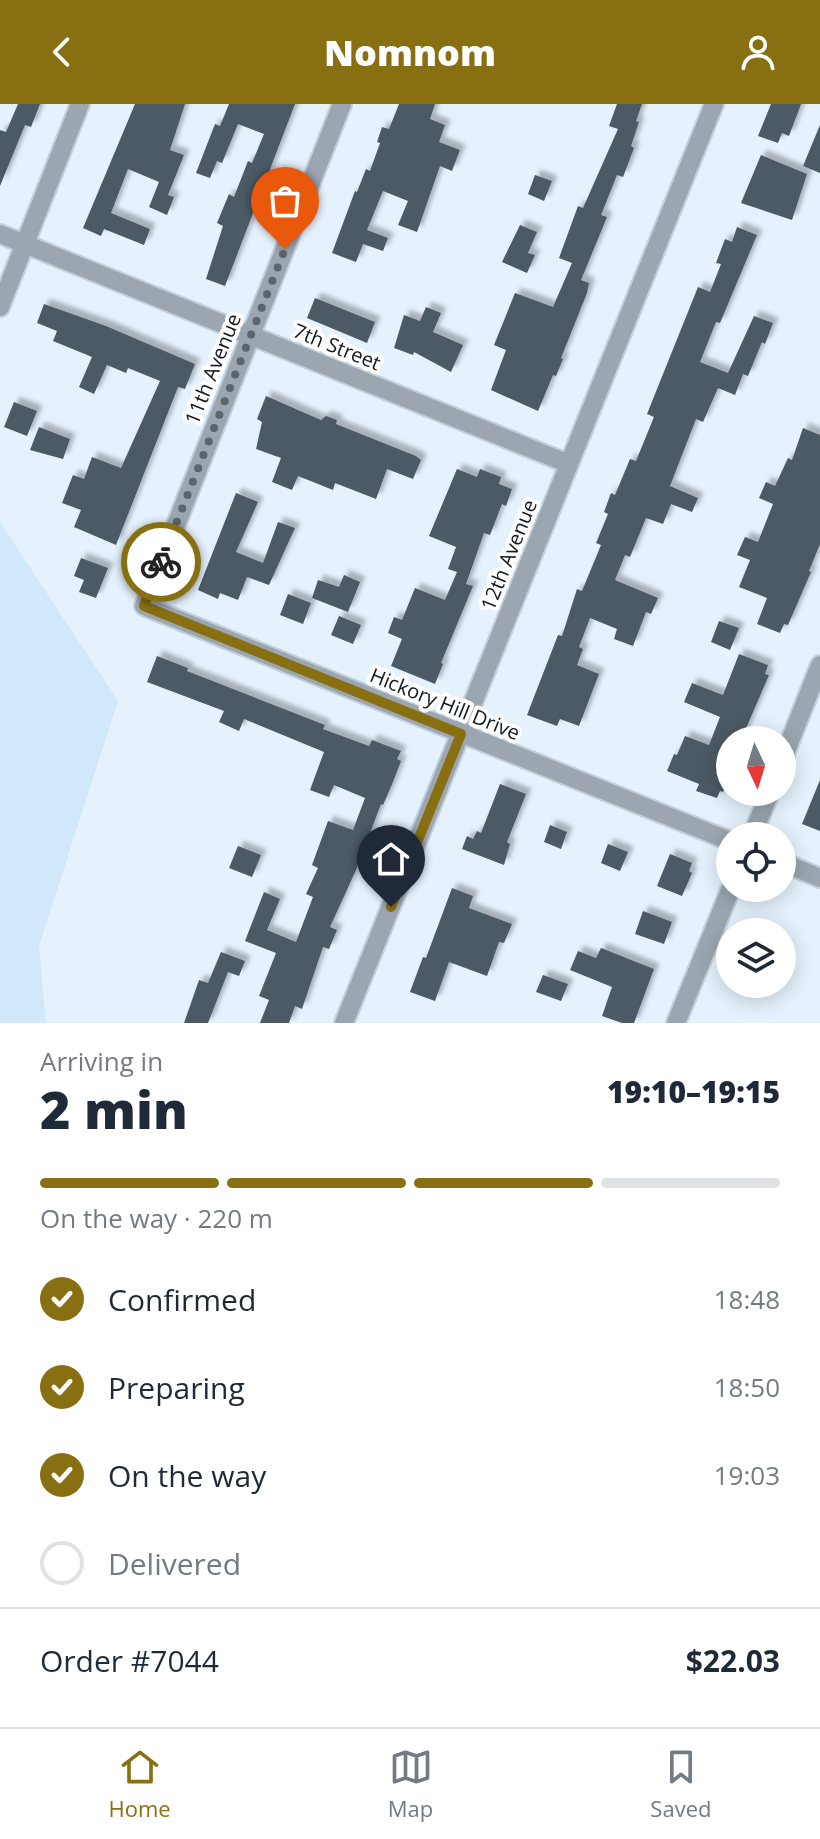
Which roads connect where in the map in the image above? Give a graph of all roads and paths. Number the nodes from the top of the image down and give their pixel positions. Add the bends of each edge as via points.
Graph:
1 (80, 104) edge
2 (342, 104) edge
3 (714, 104) edge
4 (0, 234) edge
5 (25, 244) junction
6 (0, 307) edge
7 (250, 336) junction
8 (569, 464) junction
9 (144, 606) joint
10 (820, 665) edge
11 (796, 726) edge
12 (461, 734) junction
13 (716, 835) edge
14 (796, 868) edge
15 (820, 878) edge
16 (725, 902) edge
17 (344, 1023) edge
18 (676, 1023) edge

1 - 5 street
2 - 7 street, 11th Avenue
3 - 8 street, 12th Avenue
4 - 5 street, 7th Street
5 - 6 street
5 - 7 street, 7th Street
7 - 8 street, 7th Street
7 - 9 street, 11th Avenue
8 - 12 street, 12th Avenue
9 - 12 street, Hickory Hill Drive
10 - 11 street
12 - 13 street, Hickory Hill Drive
12 - 17 street, 12th Avenue
14 - 15 street
16 - 18 street

